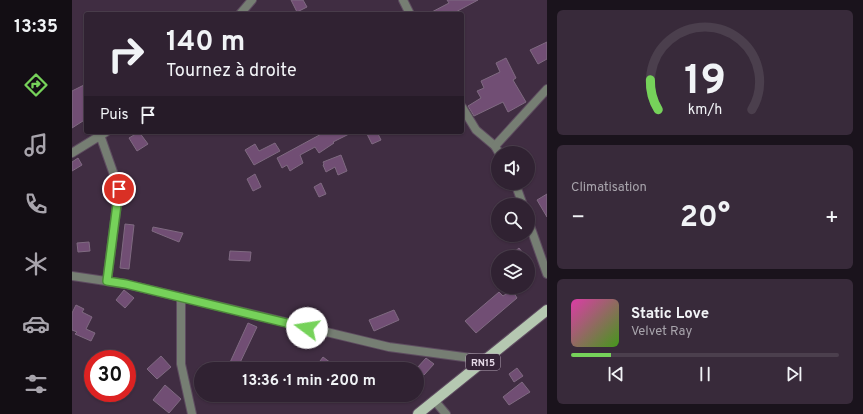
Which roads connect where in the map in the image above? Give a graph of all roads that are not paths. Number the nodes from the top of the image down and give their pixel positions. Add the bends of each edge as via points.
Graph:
1 (252, 0) edge
2 (403, 0) edge
3 (242, 12) edge
4 (409, 12) edge
5 (547, 89) edge
6 (464, 110) edge
7 (103, 134) edge
8 (495, 146) joint
9 (72, 153) edge
10 (535, 240) edge
11 (547, 274) edge
12 (72, 276) edge
13 (107, 281) junction
14 (181, 297) junction
15 (547, 310) edge
16 (486, 360) junction
17 (434, 400) junction
18 (192, 414) edge
19 (418, 414) edge
20 (446, 414) edge

1 - 3 street
2 - 4 street
5 - 8 street
6 - 8 street via 476,130
7 - 9 street
7 - 13 street via 119,189
10 - 11 street
12 - 13 street
13 - 14 street
14 - 16 street via 389,346
14 - 18 street via 180,364
15 - 16 main road, RN15
16 - 17 main road, RN15
17 - 19 main road, RN15
17 - 20 street

